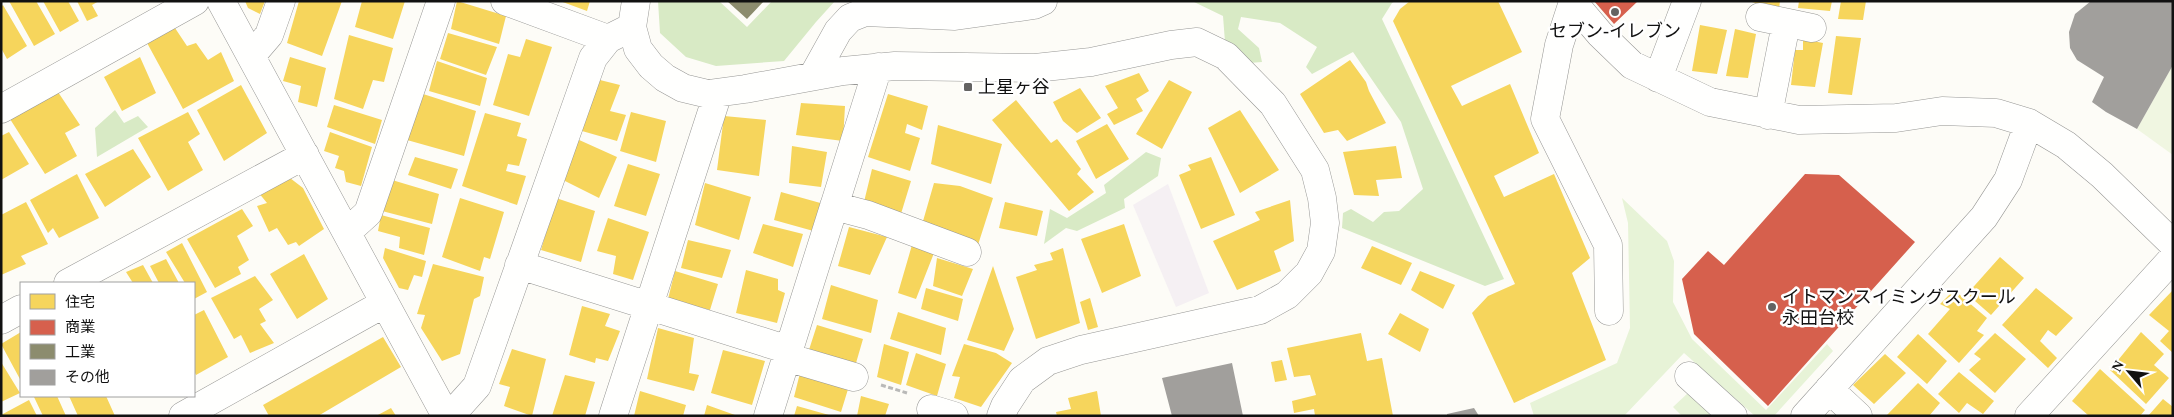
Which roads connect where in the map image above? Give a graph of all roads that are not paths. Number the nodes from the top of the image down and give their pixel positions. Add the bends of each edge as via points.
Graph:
1 (195, 1) edge
2 (221, 1) edge
3 (281, 1) edge
4 (441, 1) edge
5 (505, 1) edge
6 (1043, 1) edge
7 (1687, 1) edge
8 (1572, 2) edge
9 (1760, 17) dead end
10 (625, 22) edge
11 (251, 56) junction
12 (878, 67) junction
13 (813, 76) junction
14 (1658, 78) junction
15 (718, 92) junction
16 (1, 108) edge
17 (1768, 115) junction
18 (2029, 123) junction
19 (305, 154) junction
20 (834, 206) junction
21 (346, 232) junction
22 (2173, 244) edge
23 (967, 252) dead end
24 (2173, 258) edge
25 (519, 265) junction
26 (70, 282) edge
27 (385, 303) junction
28 (648, 306) junction
29 (20, 310) edge
30 (1609, 311) dead end
31 (1, 320) edge
32 (787, 354) junction
33 (1689, 376) dead end
34 (854, 377) dead end
35 (1829, 389) junction
36 (2039, 413) edge
37 (183, 416) edge
38 (448, 416) edge
39 (613, 416) edge
40 (768, 416) edge
41 (1002, 416) edge
42 (1733, 416) edge
43 (1805, 416) edge
44 (1858, 416) edge

1 - 16 street
2 - 11 street
3 - 11 street via 269,35
4 - 21 street via 368,214
5 - 10 street
6 - 13 street via 956,16 865,12 850,18 838,31
7 - 14 street
8 - 14 street via 1632,65
8 - 30 street via 1559,45 1545,119 1608,245
9 - 17 street via 1799,26
10 - 15 street via 638,49 665,78 683,88 708,94
10 - 25 street via 593,58
11 - 19 street
12 - 13 street
12 - 20 street
12 - 41 street via 1035,68 1091,62 1197,42 1226,56 1273,104 1315,170 1325,223 1321,251 1309,272 1287,295 1260,310 1081,350 1048,361 1022,380
13 - 15 street
14 - 17 street via 1710,102
15 - 28 street
17 - 18 street via 1799,120 1848,120 1951,111 1996,113
18 - 22 street via 2073,151 2102,175
18 - 35 street via 2008,180 1984,217
19 - 21 street
19 - 26 street
20 - 23 street
20 - 32 street
21 - 27 street
24 - 36 street
25 - 28 street
25 - 38 street via 477,386
27 - 37 street
27 - 38 street
28 - 32 street
28 - 39 street
29 - 31 street
32 - 34 street
32 - 40 street
33 - 42 street
35 - 43 street
35 - 44 street

